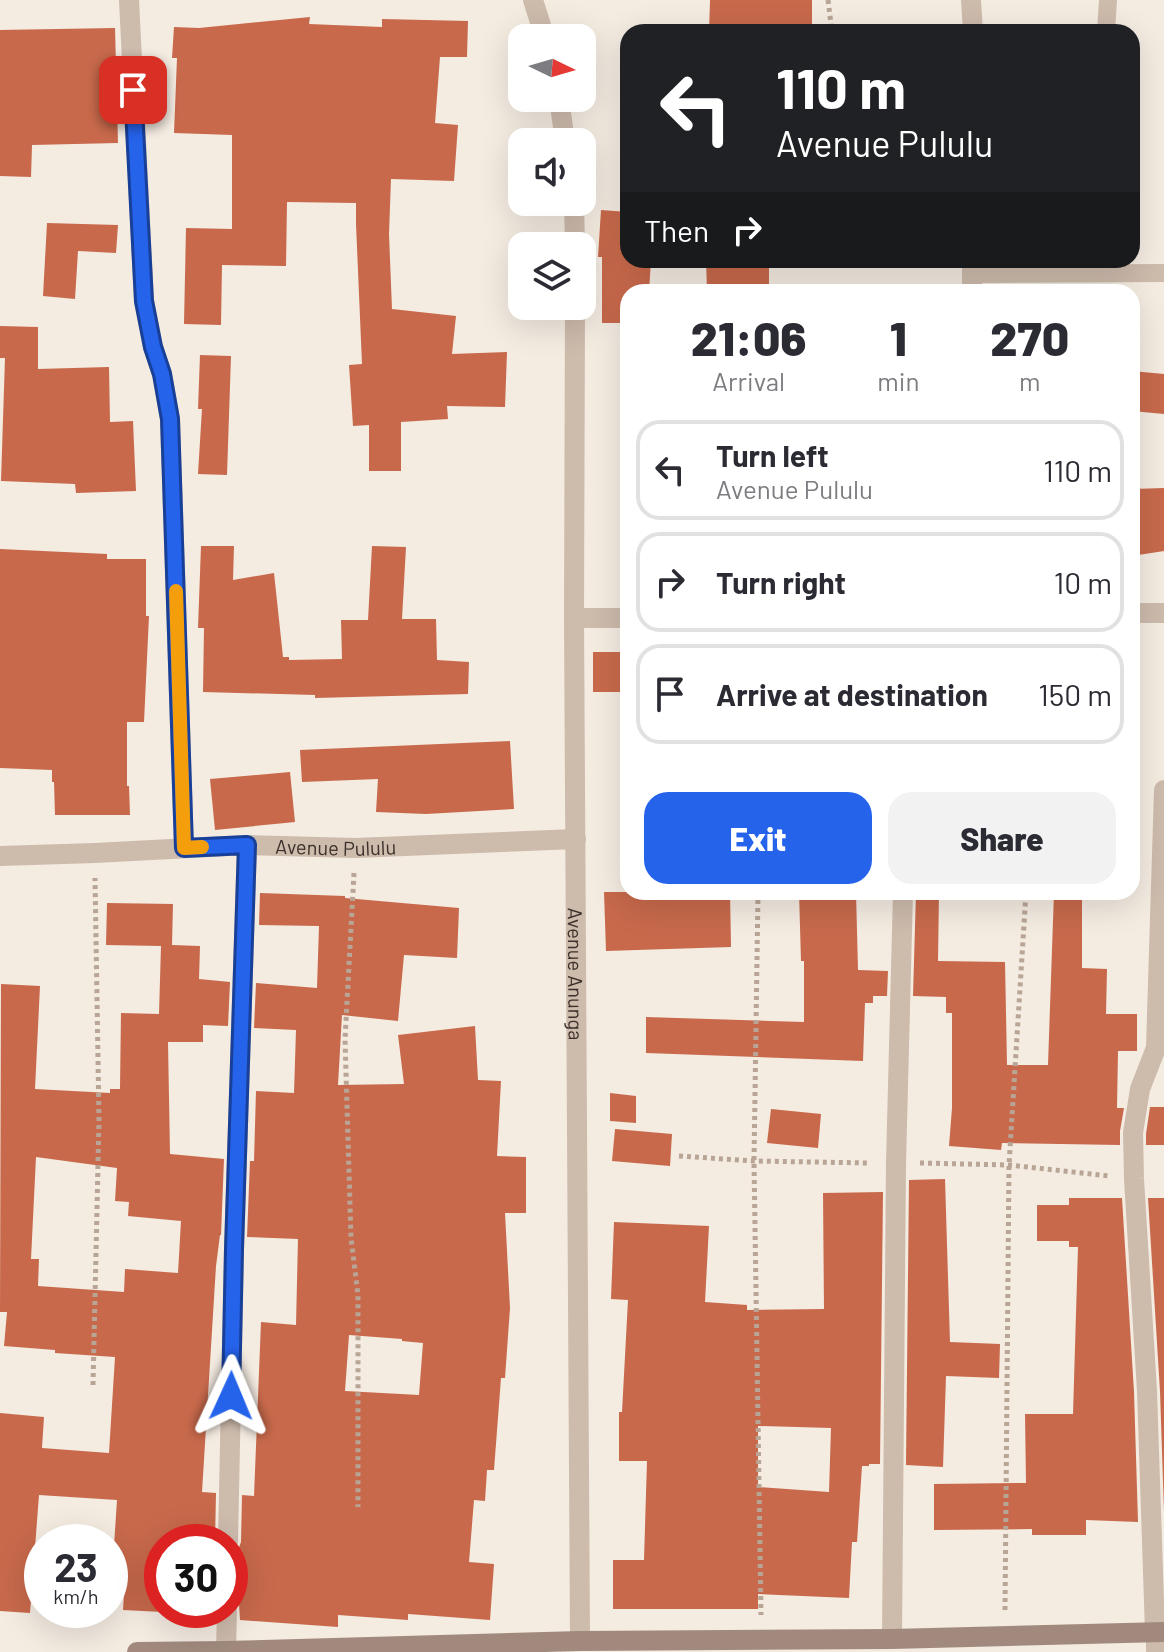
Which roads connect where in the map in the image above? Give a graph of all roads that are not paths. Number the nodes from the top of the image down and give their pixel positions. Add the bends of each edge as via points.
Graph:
1 (129, 0) edge
2 (533, 0) edge
3 (971, 0) edge
4 (1108, 0) edge
5 (541, 24) edge
6 (972, 24) edge
7 (1106, 24) edge
8 (1164, 273) edge
9 (972, 275) edge
10 (575, 320) edge
11 (1140, 613) edge
12 (1164, 613) edge
13 (574, 618) junction
14 (620, 618) edge
15 (1164, 790) edge
16 (576, 839) junction
17 (247, 845) junction
18 (184, 848) junction
19 (0, 856) edge
20 (903, 900) edge
21 (228, 1524) edge
22 (227, 1628) edge
23 (1158, 1638) edge
24 (892, 1639) junction
25 (580, 1641) junction
26 (226, 1651) edge
27 (137, 1652) edge

1 - 18 street via 144,301 170,419
2 - 5 street
3 - 6 street
4 - 7 lane
8 - 9 lane
10 - 13 street, Avenue Anunga
11 - 12 street
13 - 14 street
13 - 16 street, Avenue Anunga
15 - 23 street via 1156,1048 1140,1089 1133,1133
16 - 17 street, Avenue Pululu via 355,848
16 - 25 street, Avenue Anunga
17 - 18 street, Avenue Pululu
17 - 21 street
18 - 19 street, Avenue Pululu
20 - 24 street
22 - 26 street
23 - 24 street
24 - 25 street
25 - 26 street
26 - 27 street

